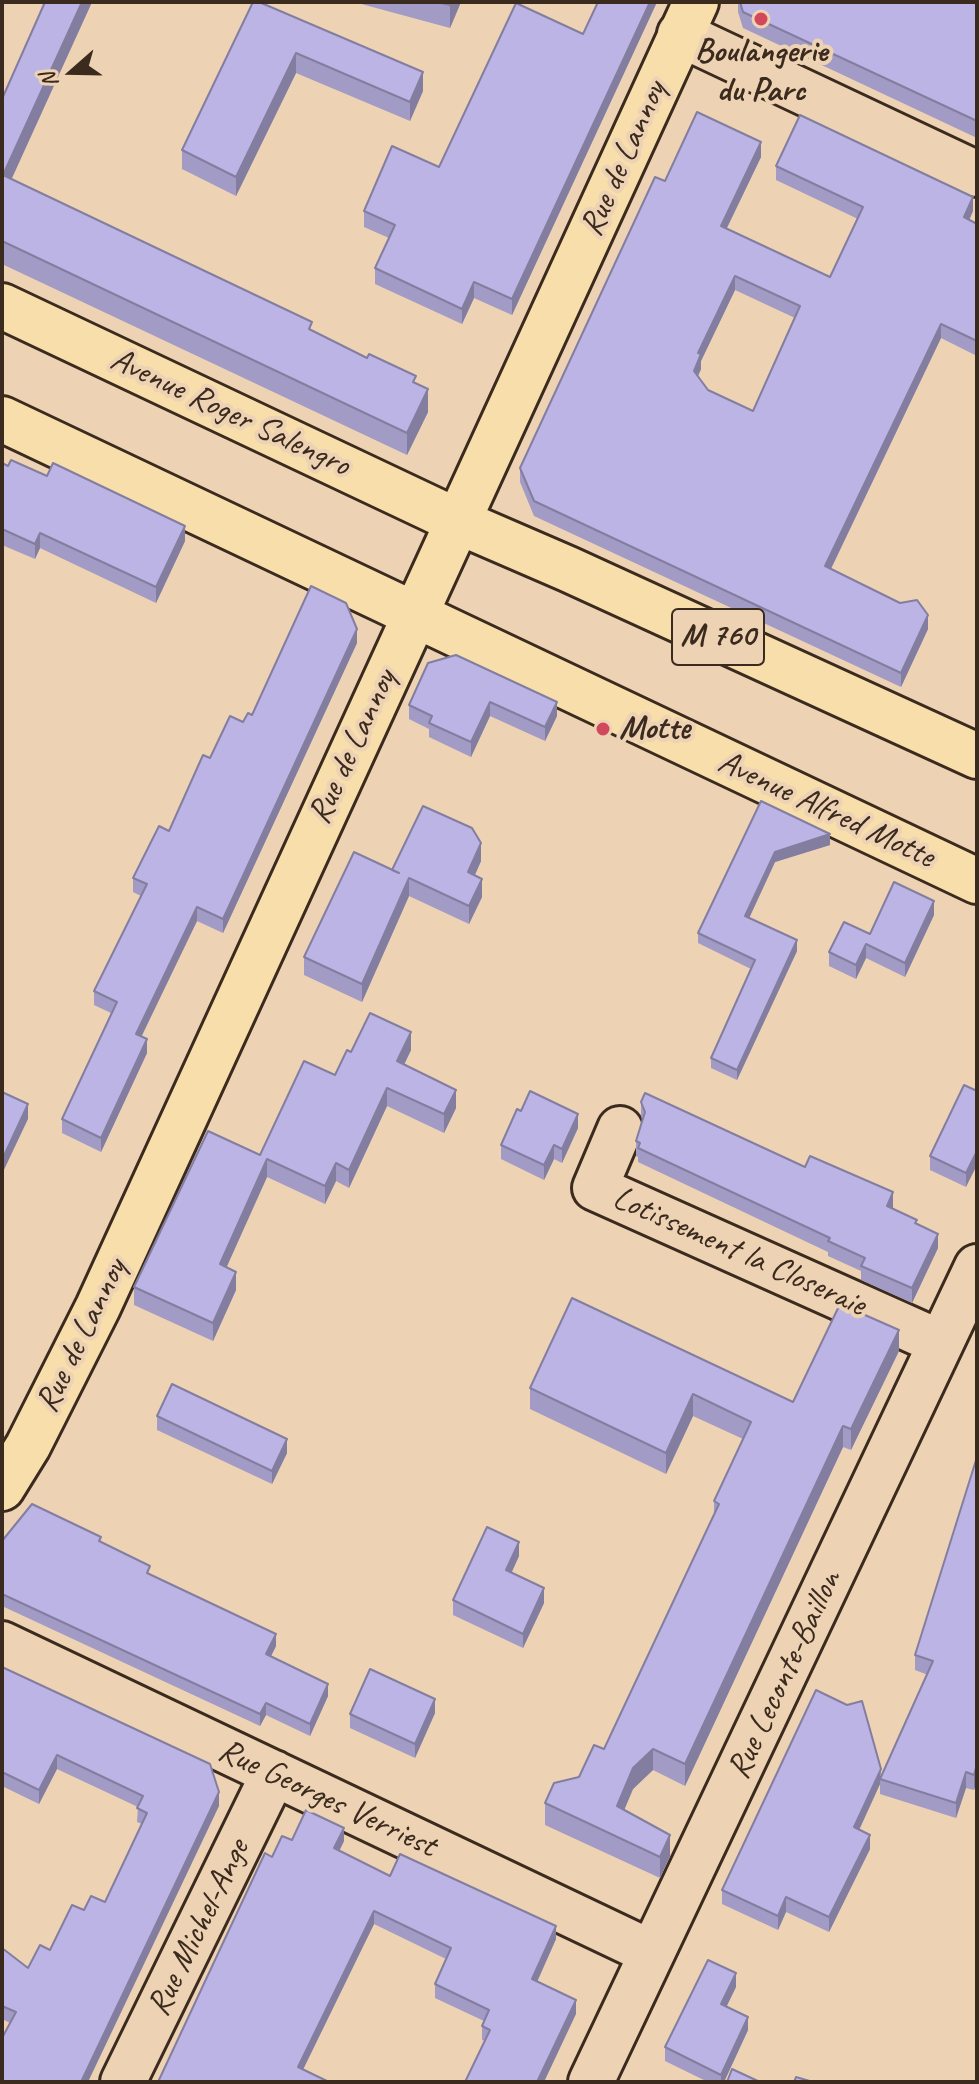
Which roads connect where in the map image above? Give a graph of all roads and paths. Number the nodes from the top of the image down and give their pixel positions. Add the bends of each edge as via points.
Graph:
1 (688, 18) edge
2 (977, 174) edge
3 (2, 306) edge
4 (2, 419) edge
5 (457, 521) junction
6 (414, 615) junction
7 (977, 756) edge
8 (977, 881) edge
9 (620, 1129) dead end
10 (977, 1267) edge
11 (941, 1343) junction
12 (2, 1488) edge
13 (2, 1644) edge
14 (274, 1773) junction
15 (652, 1953) junction
16 (123, 2082) edge
17 (591, 2082) edge

1 - 2 street
1 - 5 main road, Rue de Lannoy
3 - 5 main road, Avenue Roger Salengro / M 760
4 - 6 main road
5 - 6 main road, Rue de Lannoy
5 - 7 main road, M 760
6 - 8 main road, Avenue Alfred Motte
6 - 12 main road, Rue de Lannoy via 98,1307
9 - 11 street, Lotissement la Closeraie via 595,1188
10 - 11 street, Rue Leconte-Baillon
11 - 15 street, Rue Leconte-Baillon
13 - 14 street, Rue Georges Verriest
14 - 15 street, Rue Georges Verriest
14 - 16 street, Rue Michel-Ange
15 - 17 street, Rue Leconte-Baillon

